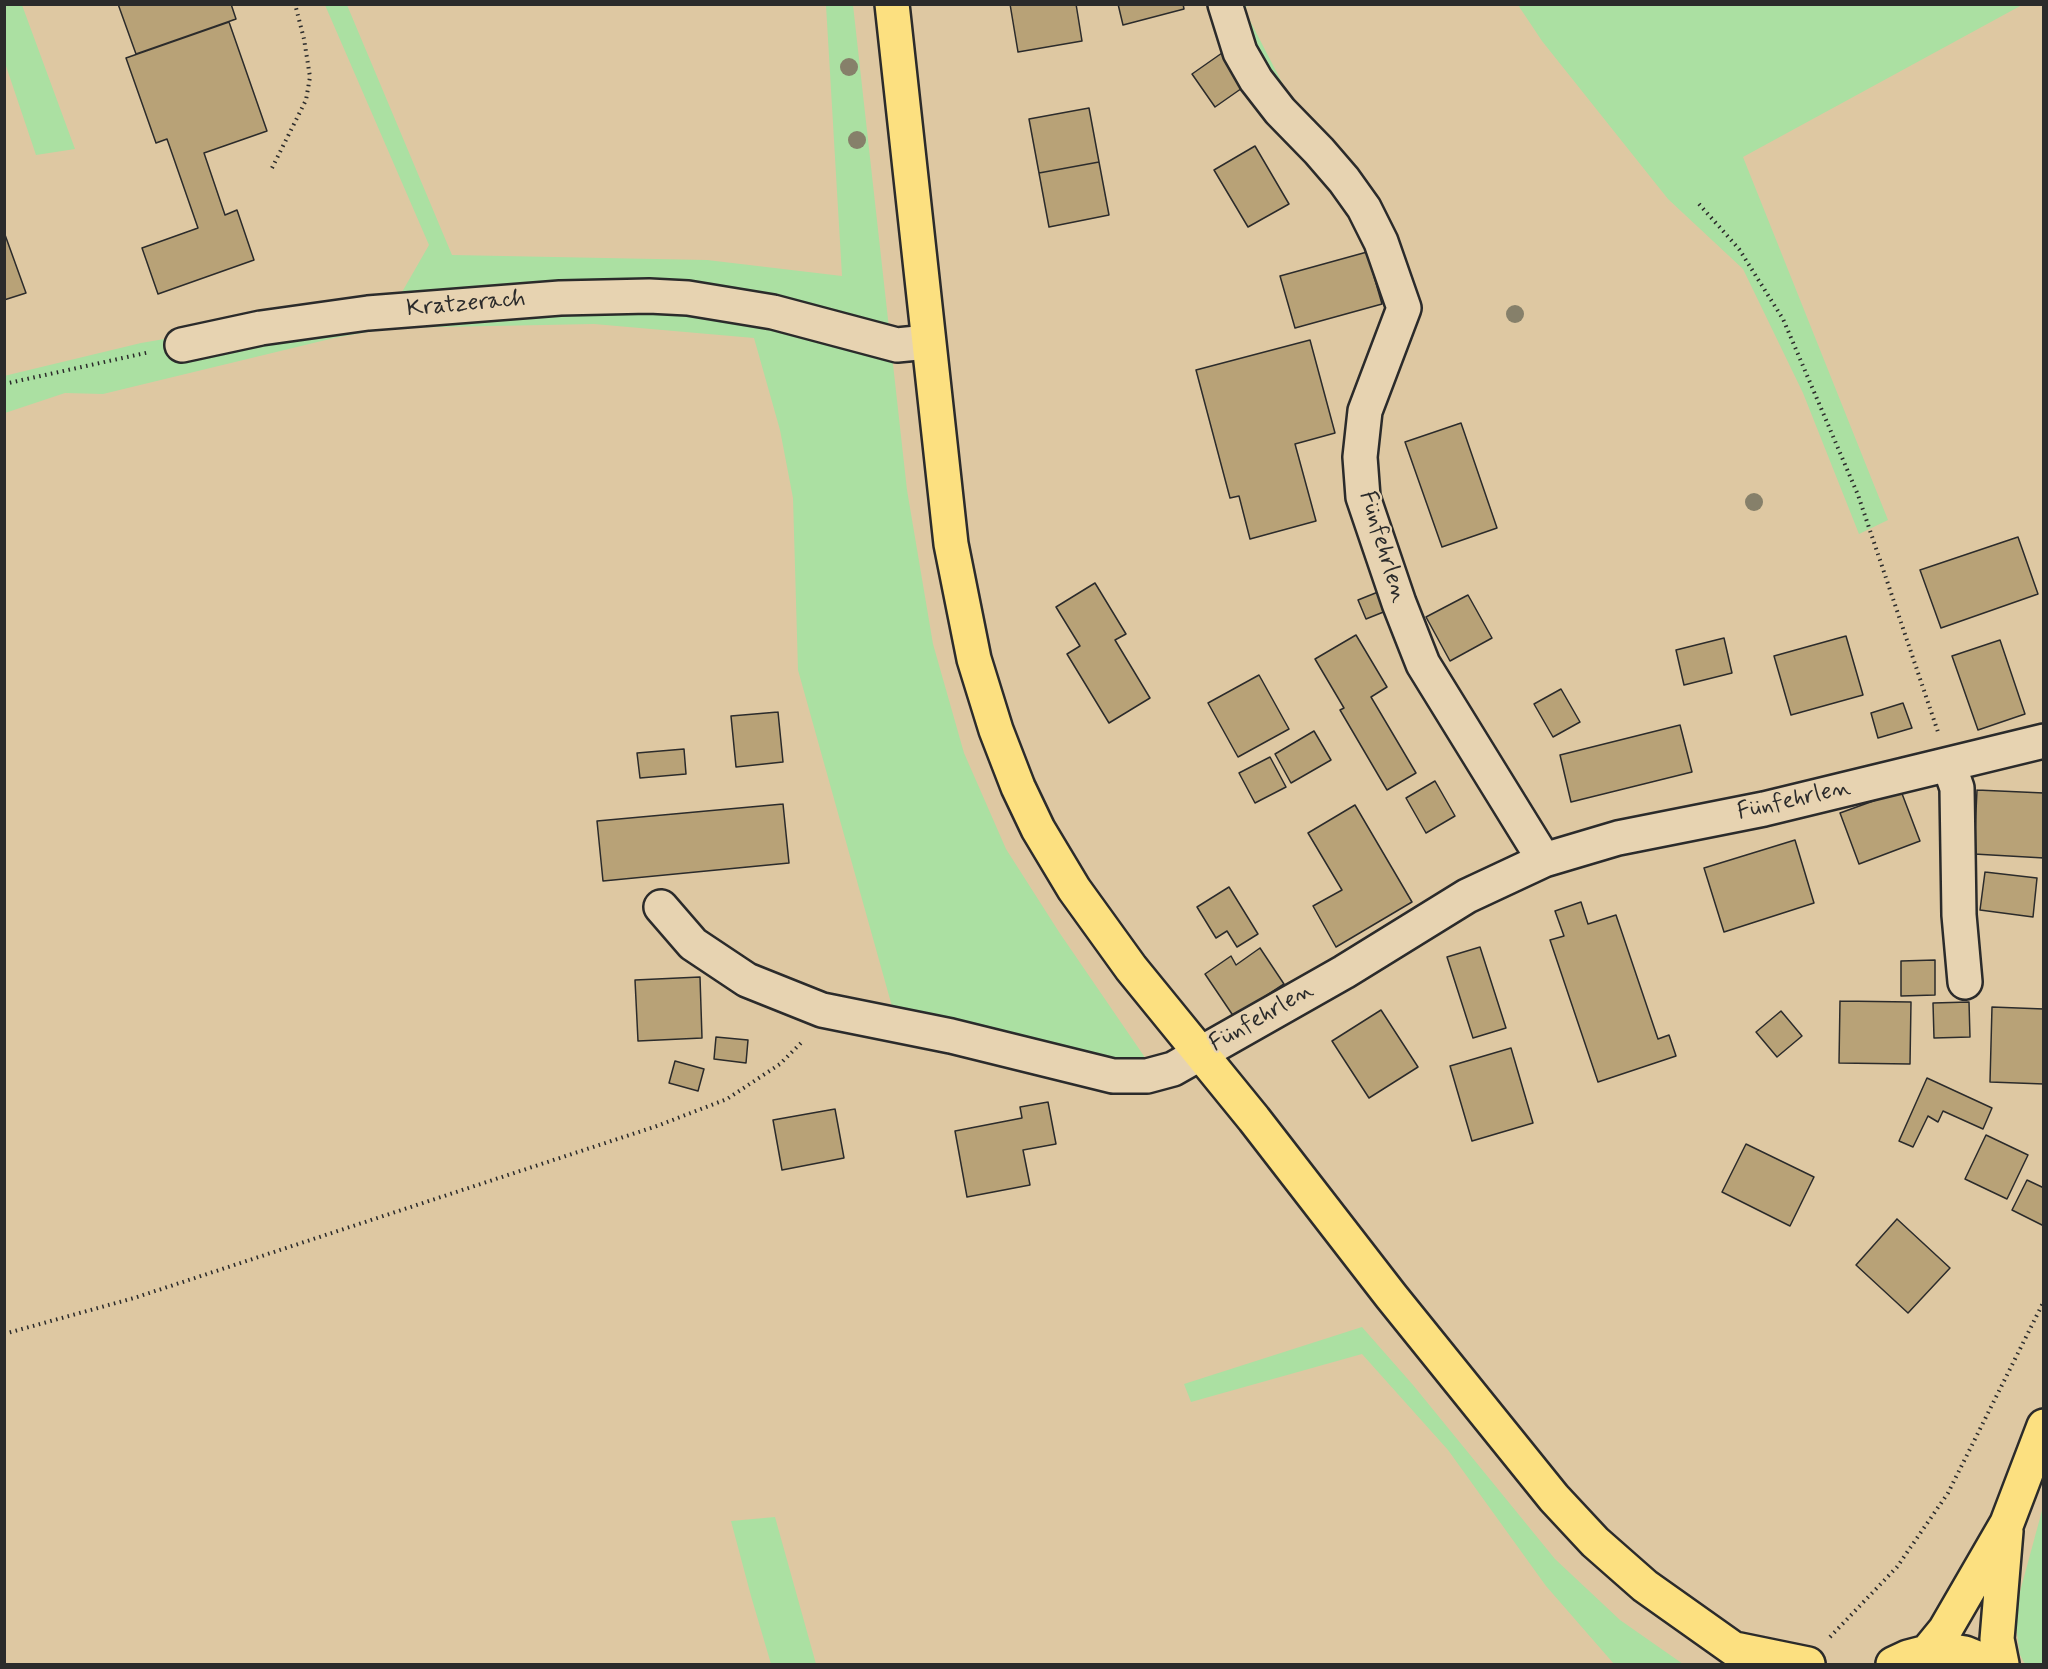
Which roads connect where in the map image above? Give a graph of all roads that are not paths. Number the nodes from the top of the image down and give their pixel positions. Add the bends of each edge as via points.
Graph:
1 (892, 4) edge
2 (1228, 16) edge
3 (928, 342) junction
4 (182, 345) road end
5 (2043, 741) edge
6 (1949, 765) junction
7 (1544, 860) junction
8 (661, 907) dead end
9 (1965, 982) dead end
10 (1199, 1054) junction
11 (2043, 1426) edge
12 (2007, 1523) junction
13 (1927, 1652) junction
14 (1745, 1657) edge
15 (1808, 1665) edge
16 (1893, 1665) edge
17 (1992, 1665) edge
18 (2002, 1665) edge

1 - 3 main road
2 - 7 street, Fünfehrlen via 1240,52 1256,80 1338,173 1364,208 1381,242 1404,308 1365,411 1360,457 1363,497 1423,664
3 - 4 street, Kratzerach via 897,345 773,312 688,298 649,296 560,298 368,313 261,328
3 - 10 main road via 951,544 974,659 1003,748 1038,829 1074,889
5 - 6 street, Fünfehrlen
6 - 7 street, Fünfehrlen via 1764,809 1618,838
6 - 9 street via 1957,788 1959,915
7 - 10 street, Fünfehrlen via 1467,896 1344,972
8 - 10 street, Fünfehrlen via 693,944 747,980 822,1010 951,1036 1113,1076 1147,1076 1173,1069
10 - 14 main road via 1554,1498 1595,1542 1645,1586
11 - 12 main road
12 - 13 main road via 1945,1630
12 - 18 main road via 1997,1639
13 - 16 main road
13 - 17 main road via 1965,1653
14 - 15 main road

